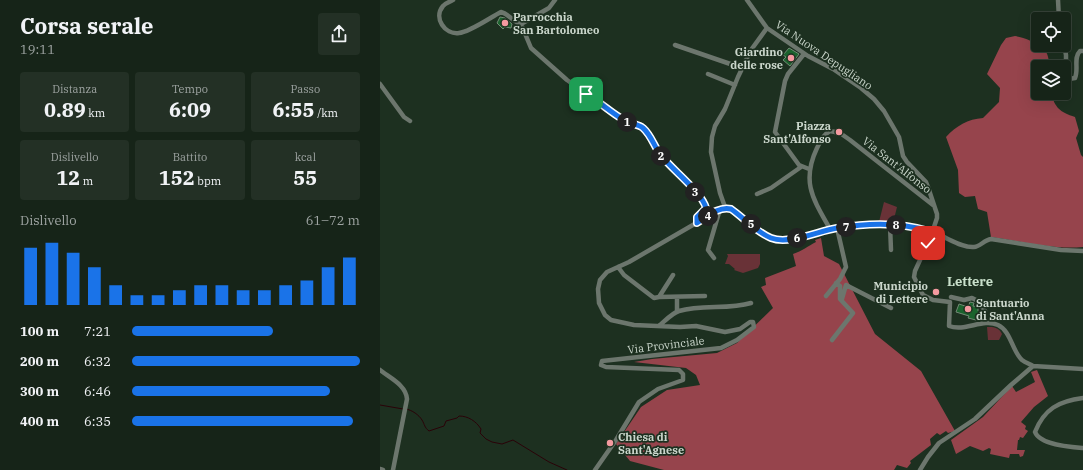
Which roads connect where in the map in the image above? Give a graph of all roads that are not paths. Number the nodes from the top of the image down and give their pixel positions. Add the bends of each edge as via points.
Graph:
1 (453, 0) edge
2 (555, 0) edge
3 (747, 0) edge
4 (1058, 0) edge
5 (1059, 12) edge
6 (521, 24) junction
7 (767, 28) junction
8 (675, 45) dead end
9 (1083, 51) edge
10 (1065, 52) edge
11 (804, 54) junction
12 (742, 68) junction
13 (708, 74) dead end
14 (380, 84) edge
15 (735, 85) junction
16 (410, 121) dead end
17 (801, 167) junction
18 (809, 169) junction
19 (757, 194) dead end
20 (933, 205) junction
21 (723, 208) junction
22 (697, 223) junction
23 (890, 225) junction
24 (837, 228) junction
25 (830, 229) junction
26 (932, 232) junction
27 (891, 250) dead end
28 (1083, 251) edge
29 (714, 258) dead end
30 (618, 267) junction
31 (673, 275) dead end
32 (836, 283) junction
33 (704, 296) dead end
34 (826, 296) dead end
35 (659, 297) junction
36 (677, 297) junction
37 (951, 297) dead end
38 (842, 301) junction
39 (751, 303) dead end
40 (891, 308) dead end
41 (677, 312) junction
42 (982, 324) junction
43 (659, 326) junction
44 (832, 340) dead end
45 (1033, 366) junction
46 (1083, 369) edge
47 (380, 370) edge
48 (1083, 398) edge
49 (1083, 448) edge
50 (393, 470) edge
51 (595, 470) edge
52 (920, 470) edge

1 - 6 street via 442,7 439,14 441,24 448,31 466,32 501,12
2 - 6 street via 549,8
3 - 7 street, Via Nuova Depugliano
4 - 5 street
6 - 22 street via 531,48 567,80 623,120 647,133 671,168 704,203 706,208 697,217
7 - 11 street, Via Nuova Depugliano
7 - 12 street
8 - 12 street
9 - 10 street via 1076,56 1075,78 1069,79 1066,75
11 - 17 street via 785,81 775,132
11 - 20 street, Via Nuova Depugliano via 833,69 861,88 877,103 899,137 903,156 926,182
12 - 15 street
13 - 15 street
14 - 16 street via 404,117
15 - 21 street via 726,109 715,126 711,144
17 - 18 street
17 - 19 street via 771,188
18 - 20 street, Via Sant'Alfonso via 825,133 834,130
18 - 25 street via 812,196
20 - 26 street, Via Nuova Depugliano via 937,218
21 - 22 street
21 - 25 street via 731,209 772,238 793,239
21 - 29 street via 708,250
22 - 30 street
23 - 24 street
23 - 26 street via 914,226
23 - 27 street
24 - 25 street
24 - 32 street via 846,267
26 - 28 street via 970,247 979,246 991,239
26 - 42 street, Via Nuova Depugliano via 915,270 914,277 923,295 933,300 950,302 949,326 967,327
30 - 35 street via 641,289 654,298
30 - 43 street, Via Provinciale via 607,272 600,280 599,303 605,315 611,320 634,325
31 - 35 street
32 - 34 street
32 - 38 street via 840,286
33 - 36 street
35 - 36 street
36 - 41 street
37 - 42 street via 967,300 972,298 978,301 985,312
38 - 40 street via 846,285
38 - 44 street via 852,310 853,315
39 - 41 street via 740,306 693,308
41 - 43 street
42 - 45 street via 1002,328 1018,356
43 - 51 street, Via Provinciale via 696,326 725,332 740,329 750,322 753,322 754,327 721,348 602,361 601,365 606,367 679,370 683,374 683,380 658,389 640,402
45 - 46 street
45 - 52 street via 975,419 939,443
47 - 50 street via 400,385 407,394
48 - 49 street via 1065,401 1052,408 1038,424 1035,432 1042,440 1060,446

